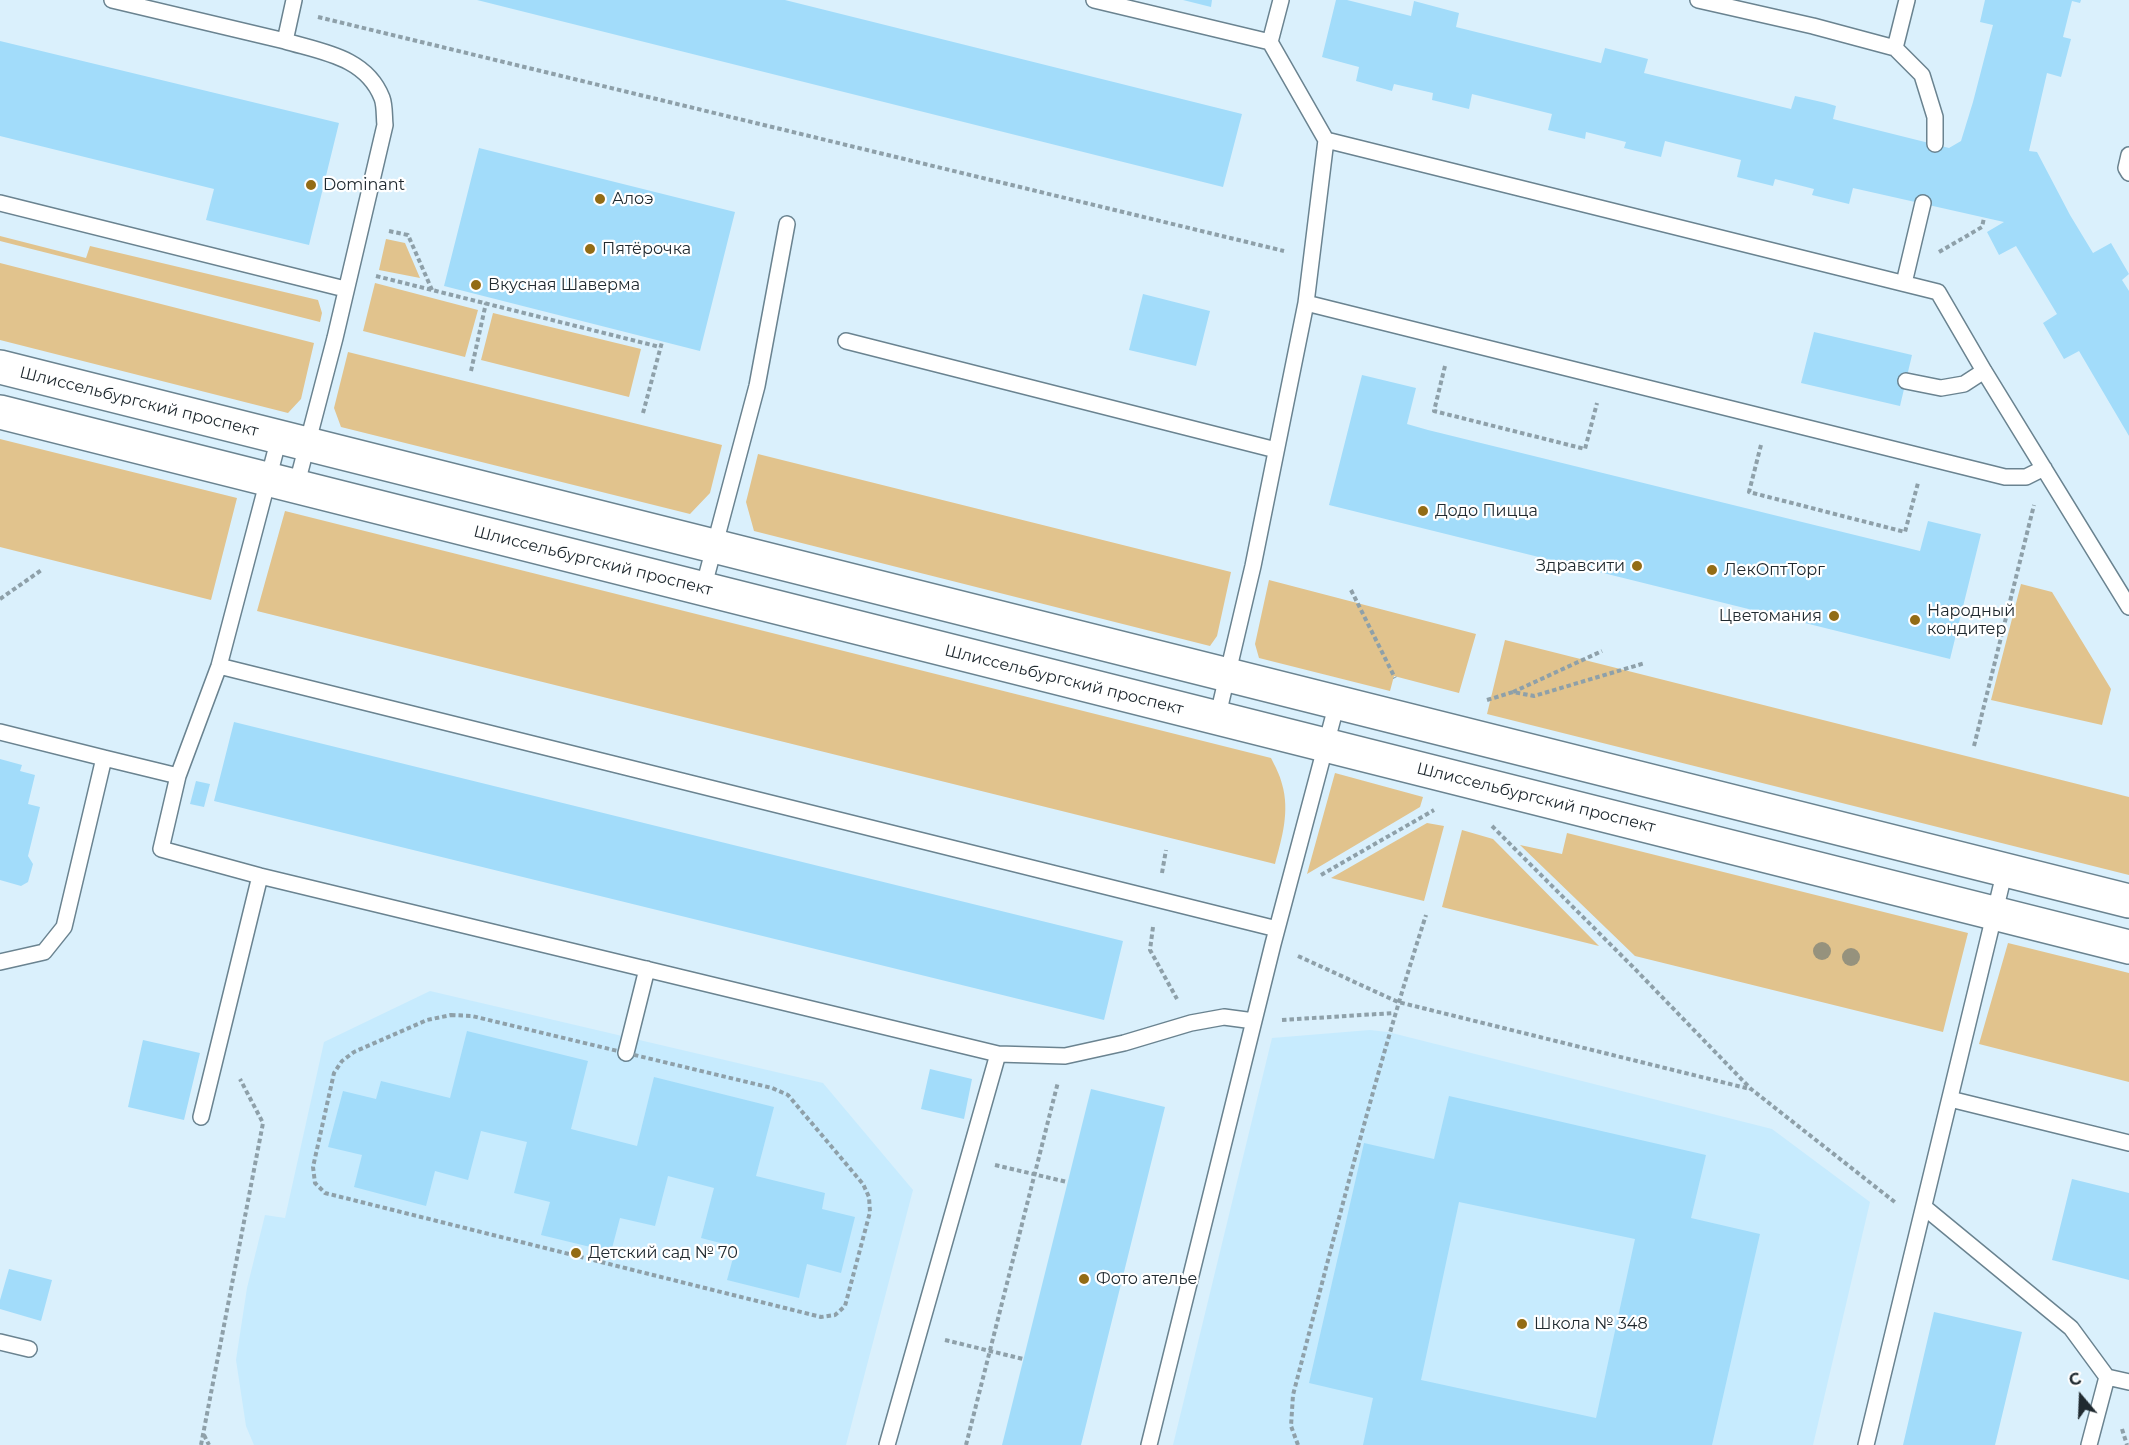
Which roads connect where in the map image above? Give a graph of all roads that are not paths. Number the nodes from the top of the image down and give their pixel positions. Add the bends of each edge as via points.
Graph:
1 (112, 0) edge
2 (1094, 0) edge
3 (1281, 0) edge
4 (1698, 0) edge
5 (1906, 0) edge
6 (293, 5) edge
7 (285, 41) junction
8 (1270, 42) junction
9 (1895, 48) junction
10 (1326, 140) junction
11 (1935, 144) dead end
12 (2129, 155) edge
13 (2129, 173) edge
14 (0, 203) edge
15 (1923, 203) dead end
16 (787, 224) dead end
17 (1906, 276) junction
18 (345, 290) junction
19 (1306, 303) junction
20 (846, 341) dead end
21 (0, 367) edge
22 (1984, 371) junction
23 (1906, 381) dead end
24 (0, 412) edge
25 (293, 441) junction
26 (1276, 450) junction
27 (2044, 468) junction
28 (283, 483) junction
29 (715, 547) junction
30 (704, 589) junction
31 (2129, 607) edge
32 (219, 666) junction
33 (1229, 675) junction
34 (1337, 703) junction
35 (1217, 719) junction
36 (0, 732) edge
37 (1325, 745) junction
38 (104, 758) junction
39 (178, 776) junction
40 (2005, 870) junction
41 (260, 876) junction
42 (2129, 902) edge
43 (1994, 913) junction
44 (1275, 937) junction
45 (2129, 947) edge
46 (0, 962) edge
47 (647, 969) junction
48 (1254, 1022) junction
49 (626, 1053) road end
50 (999, 1054) junction
51 (1950, 1099) junction
52 (201, 1117) dead end
53 (2129, 1143) edge
54 (1924, 1206) junction
55 (0, 1342) edge
56 (29, 1349) dead end
57 (2107, 1377) junction
58 (2129, 1382) edge
59 (887, 1445) edge
60 (1149, 1445) edge
61 (1866, 1445) edge
62 (2089, 1445) edge

1 - 7 lane
2 - 8 lane
3 - 8 lane
4 - 9 lane
5 - 9 lane
6 - 7 lane
7 - 18 lane via 346,59 369,75 382,99 385,125
8 - 10 lane
9 - 11 lane via 1922,75 1935,117
10 - 17 lane
10 - 19 lane
12 - 13 lane
14 - 18 lane
15 - 17 lane
16 - 29 lane via 757,386
17 - 22 lane via 1938,292
18 - 25 lane via 335,338
19 - 26 lane
19 - 27 lane via 2006,477 2026,477
20 - 26 lane
21 - 25 main road, Шлиссельбургский проспект
22 - 23 lane via 1964,384 1941,388
22 - 27 lane
24 - 28 main road, Шлиссельбургский проспект
25 - 28 lane
25 - 28 lane
25 - 29 main road, Шлиссельбургский проспект
26 - 33 lane
27 - 31 lane
28 - 30 main road, Шлиссельбургский проспект
28 - 32 lane
29 - 30 lane
29 - 33 main road, Шлиссельбургский проспект
30 - 35 main road, Шлиссельбургский проспект
32 - 39 lane
32 - 44 lane via 1158,900
33 - 34 main road, Шлиссельбургский проспект
33 - 35 lane
34 - 37 lane
34 - 40 main road, Шлиссельбургский проспект
35 - 37 main road, Шлиссельбургский проспект
36 - 38 lane
37 - 43 main road, Шлиссельбургский проспект
37 - 44 lane
38 - 39 lane
38 - 46 lane via 64,927 44,952
39 - 41 lane via 161,849
40 - 42 main road, Шлиссельбургский проспект
40 - 43 lane
41 - 47 lane
41 - 52 lane
43 - 45 main road, Шлиссельбургский проспект
43 - 51 lane
44 - 48 lane
47 - 49 lane
47 - 50 lane
48 - 50 lane via 1224,1017 1065,1056
48 - 60 lane
50 - 59 lane
51 - 53 lane
51 - 54 lane
54 - 57 lane via 2071,1329
54 - 61 lane
55 - 56 lane
57 - 58 lane
57 - 62 lane

